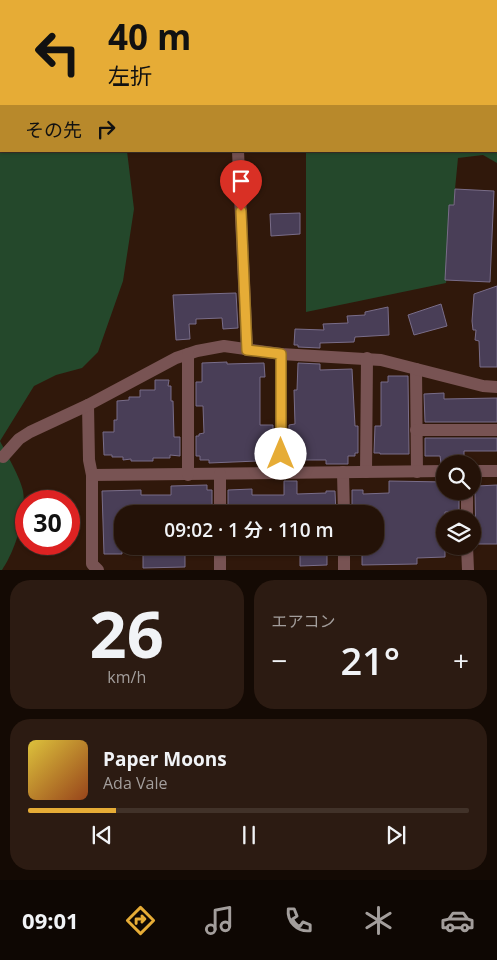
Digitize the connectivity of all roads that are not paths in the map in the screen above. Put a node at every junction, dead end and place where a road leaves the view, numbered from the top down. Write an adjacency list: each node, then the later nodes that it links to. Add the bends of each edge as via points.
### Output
1 (238, 152): 2 (street)
2 (247, 350): 3 (street, via 224,346); 4 (street)
3 (188, 354): 8 (street); 21 (street)
4 (281, 354): 5 (street); 19 (street)
5 (367, 358): 6 (street); 16 (street)
6 (416, 369): 7 (street); 9 (street)
7 (497, 387)
8 (88, 404): 11 (street, via 30,432); 20 (street)
9 (416, 430): 10 (street); 17 (street)
10 (497, 430)
11 (3, 457)
12 (436, 471): 17 (street)
13 (481, 471): 14 (street)
14 (497, 471)
15 (343, 472): 16 (street); 19 (street); 23 (street)
16 (366, 472): 17 (street)
17 (416, 472)
18 (220, 474): 19 (street); 21 (street); 22 (street)
19 (281, 474)
20 (92, 475): 21 (street); 27 (street, via 92,564)
21 (188, 475)
22 (220, 505)
23 (344, 505)
24 (220, 555): 28 (street)
25 (344, 555): 29 (street)
26 (468, 555): 30 (street)
27 (98, 570)
28 (220, 570)
29 (344, 570)
30 (468, 570)

